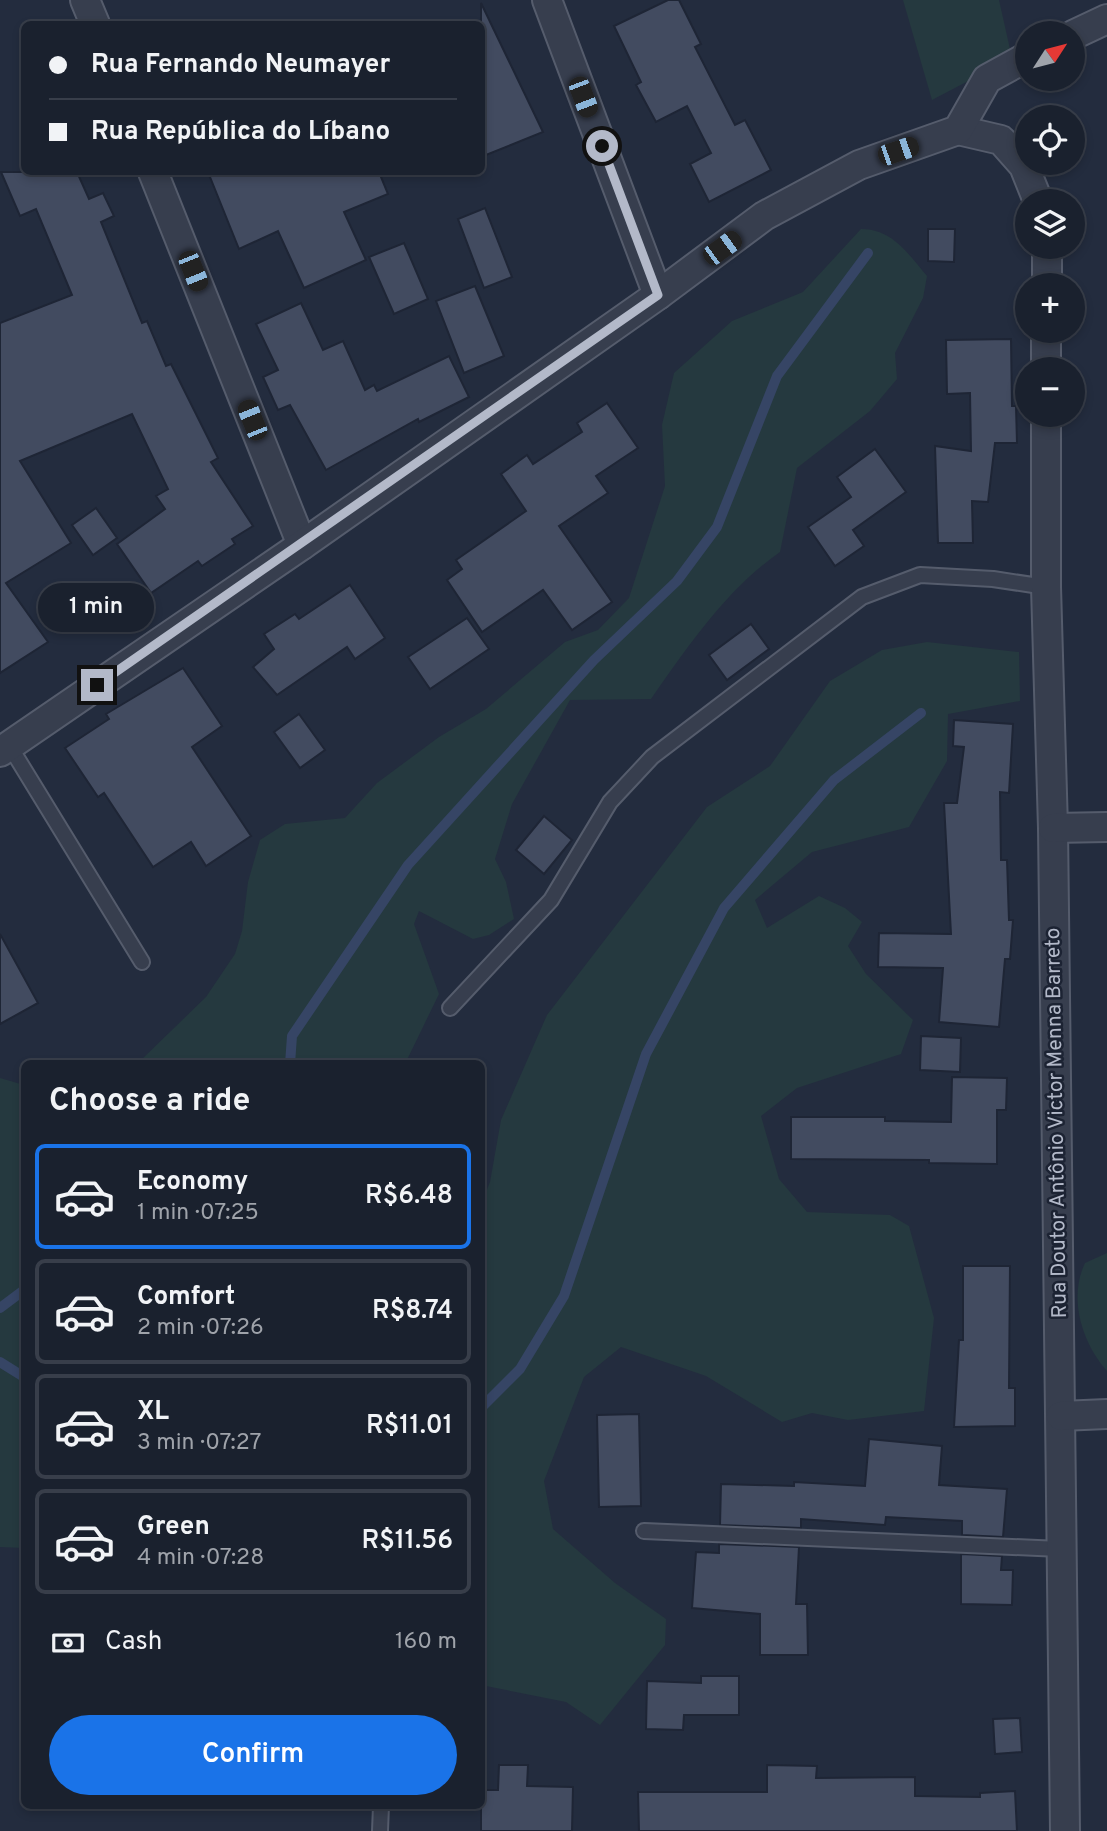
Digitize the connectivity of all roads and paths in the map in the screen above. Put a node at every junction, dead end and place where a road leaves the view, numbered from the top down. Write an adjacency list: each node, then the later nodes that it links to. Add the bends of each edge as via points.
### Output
1 (85, 0): 4 (street)
2 (547, 0): 10 (street)
3 (1107, 19): 5 (street)
4 (94, 21)
5 (1085, 29)
6 (1015, 64): 7 (street, via 987,79)
7 (958, 130): 9 (street, via 1001,140 1024,166); 10 (street, via 859,165 809,191 764,216)
8 (154, 175): 12 (street)
9 (1033, 189)
10 (658, 295): 12 (street)
11 (1046, 427): 13 (street, Rua Doutor Antônio Victor Menna Barreto)
12 (302, 545): 14 (street)
13 (1046, 587): 16 (street, Rua Doutor Antônio Victor Menna Barreto); 18 (lane, via 920,575 862,597 652,757 610,802 551,900)
14 (5, 749): 17 (lane)
15 (1107, 827): 16 (street)
16 (1053, 828): 20 (street, Rua Doutor Antônio Victor Menna Barreto)
17 (142, 962)
18 (450, 1008)
19 (1107, 1414): 20 (street)
20 (1061, 1416): 22 (street, Rua Doutor Antônio Victor Menna Barreto)
21 (644, 1531): 22 (lane)
22 (1060, 1549): 25 (street, Rua Doutor Antônio Victor Menna Barreto)
23 (381, 1809): 24 (lane)
24 (380, 1831)
25 (1065, 1831)

